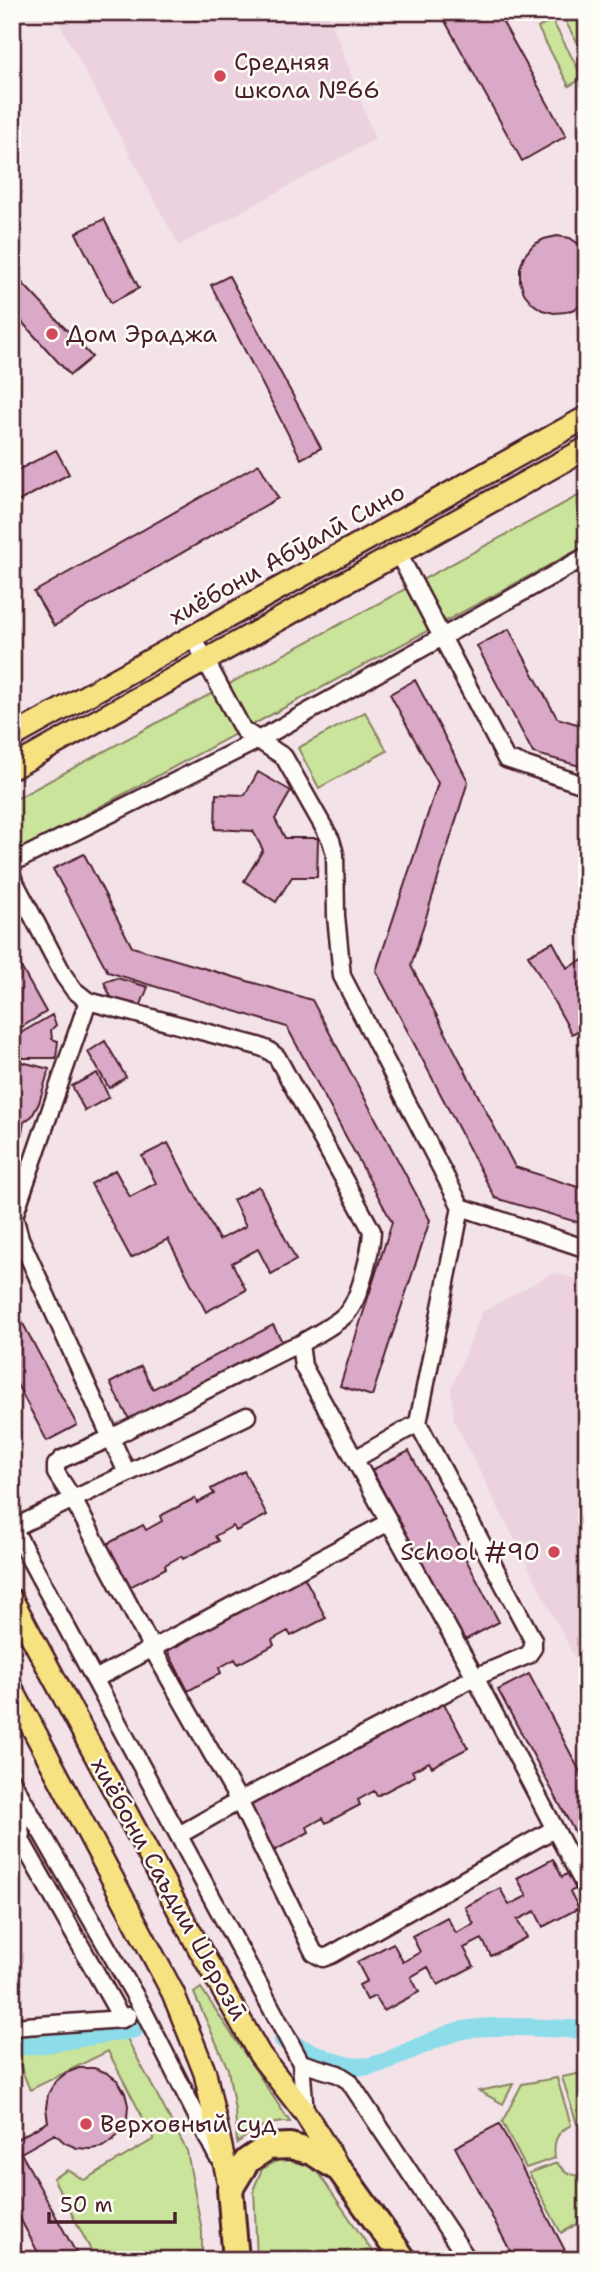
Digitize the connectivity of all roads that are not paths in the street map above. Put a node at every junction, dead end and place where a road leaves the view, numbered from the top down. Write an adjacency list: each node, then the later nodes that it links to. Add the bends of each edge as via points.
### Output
1 (587, 417): 5 (main road, хиёбони Абӯалӣ Сино)
2 (587, 448): 3 (main road)
3 (398, 553): 6 (street); 7 (main road)
4 (587, 556): 6 (street)
5 (192, 637): 7 (street); 8 (main road, хиёбони Абӯалӣ Сино)
6 (442, 637): 9 (street); 11 (street, via 506,759)
7 (206, 660): 9 (street, via 243,730); 10 (main road)
8 (12, 737)
9 (258, 740): 12 (street); 15 (street, via 285,757 331,840 342,976)
10 (12, 768)
11 (587, 786)
12 (12, 863)
13 (12, 877): 14 (street, via 64,975)
14 (89, 1001): 17 (street, via 258,1046 277,1057 372,1231 372,1247 351,1308); 20 (street, via 13,1216)
15 (461, 1207): 16 (street); 19 (street)
16 (587, 1249)
17 (300, 1345): 20 (street); 21 (street, via 303,1366)
18 (247, 1416): 22 (street)
19 (418, 1423): 21 (street); 28 (street, via 533,1640 528,1654)
20 (111, 1438): 22 (street); 23 (street, via 62,1458 56,1465 56,1473)
21 (355, 1459): 24 (street)
22 (127, 1474): 23 (street)
23 (73, 1499): 25 (street); 27 (street)
24 (388, 1522): 27 (street); 28 (street)
25 (13, 1527): 29 (street)
26 (12, 1600): 41 (main road, хиёбони Саъдии Шерозӣ, via 260,2055)
27 (152, 1648): 29 (street); 32 (street)
28 (475, 1677): 32 (street); 34 (street)
29 (95, 1679): 35 (street)
30 (12, 1689): 43 (main road, хиёбони Саъдии Шерозӣ, via 173,1993 205,2073)
31 (12, 1781): 33 (street)
32 (239, 1801): 34 (street, via 314,1953 323,1958); 35 (street)
33 (24, 1802): 37 (street); 38 (street, via 22,1842)
34 (554, 1829): 36 (street)
35 (179, 1835): 40 (street)
36 (587, 1890)
37 (142, 2008): 38 (street); 43 (street)
38 (122, 2019): 39 (street)
39 (12, 2027)
40 (302, 2063): 41 (street); 46 (street, via 349,2081)
41 (305, 2113): 42 (main road, хиёбони Саъдии Шерозӣ)
42 (340, 2170): 43 (highway, хиёбони Саъдии Шерозӣ, via 312,2151 268,2147 247,2161); 45 (highway, хиёбони Саъдии Шерозӣ)
43 (229, 2183): 44 (highway, хиёбони Саъдии Шерозӣ)
44 (236, 2260)
45 (404, 2260)
46 (468, 2260)

